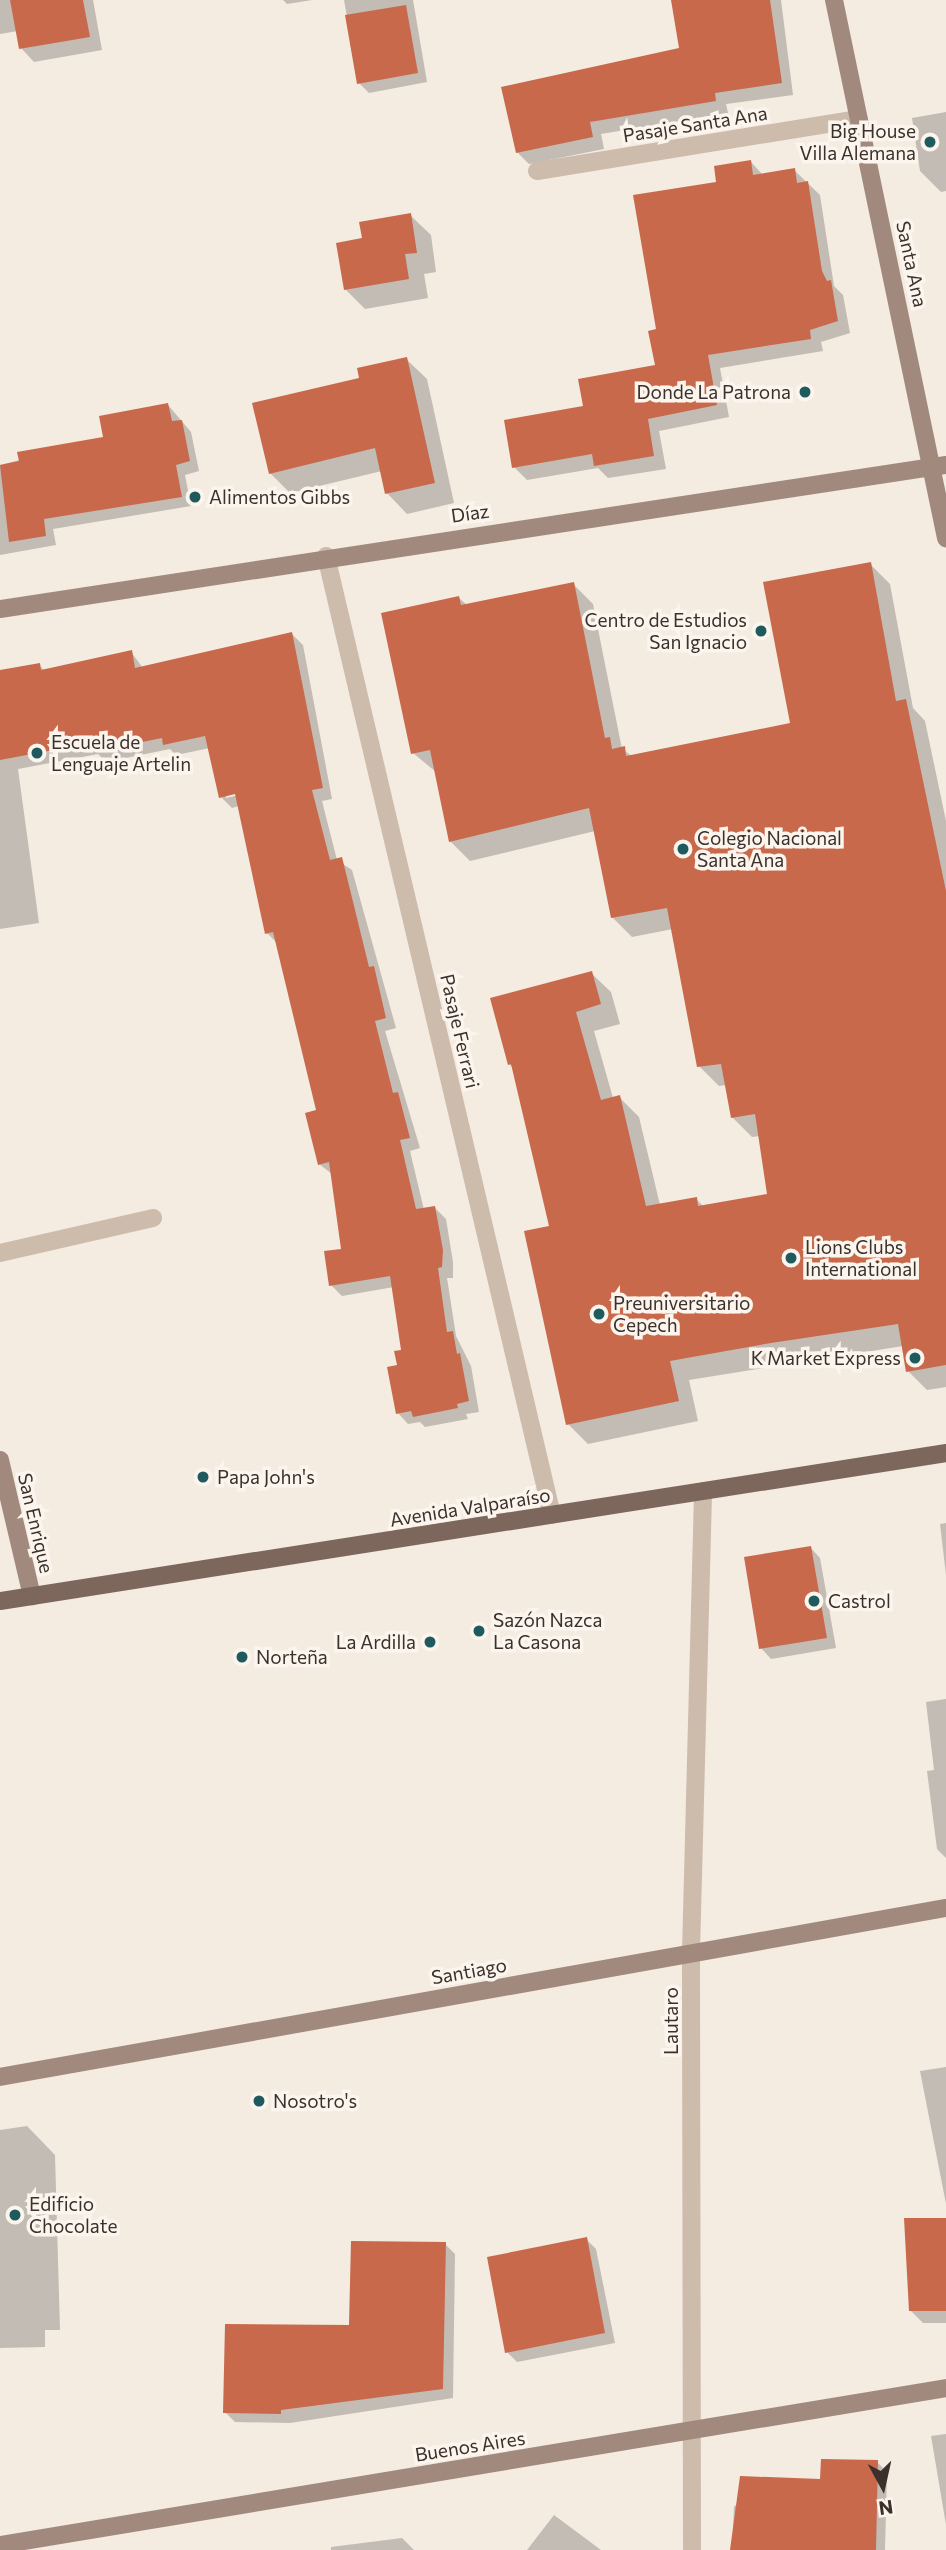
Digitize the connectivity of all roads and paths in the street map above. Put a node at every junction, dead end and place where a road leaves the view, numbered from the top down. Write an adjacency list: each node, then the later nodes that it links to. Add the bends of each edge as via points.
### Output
1 (834, 0): 2 (street, Santa Ana)
2 (859, 120): 3 (street, Pasaje Santa Ana); 4 (street, Santa Ana)
3 (537, 171)
4 (939, 466): 5 (street, Santa Ana); 6 (street, Díaz)
5 (946, 538)
6 (326, 556): 7 (street, Díaz); 13 (street, Pasaje Ferrari)
7 (0, 608)
8 (153, 1218): 9 (street)
9 (0, 1253)
10 (946, 1452): 12 (main road, Avenida Valparaíso)
11 (0, 1460): 14 (street, San Enrique)
12 (703, 1491): 13 (main road, Avenida Valparaíso); 17 (street, Lautaro)
13 (552, 1516): 14 (main road, Avenida Valparaíso)
14 (32, 1596): 15 (main road, Avenida Valparaíso)
15 (0, 1601)
16 (946, 1909): 17 (street, Santiago)
17 (691, 1952): 18 (street, Santiago); 20 (street, Lautaro)
18 (0, 2077)
19 (946, 2388): 20 (street, Buenos Aires)
20 (692, 2431): 21 (street, Buenos Aires); 22 (street, Lautaro)
21 (0, 2545)
22 (692, 2550)

